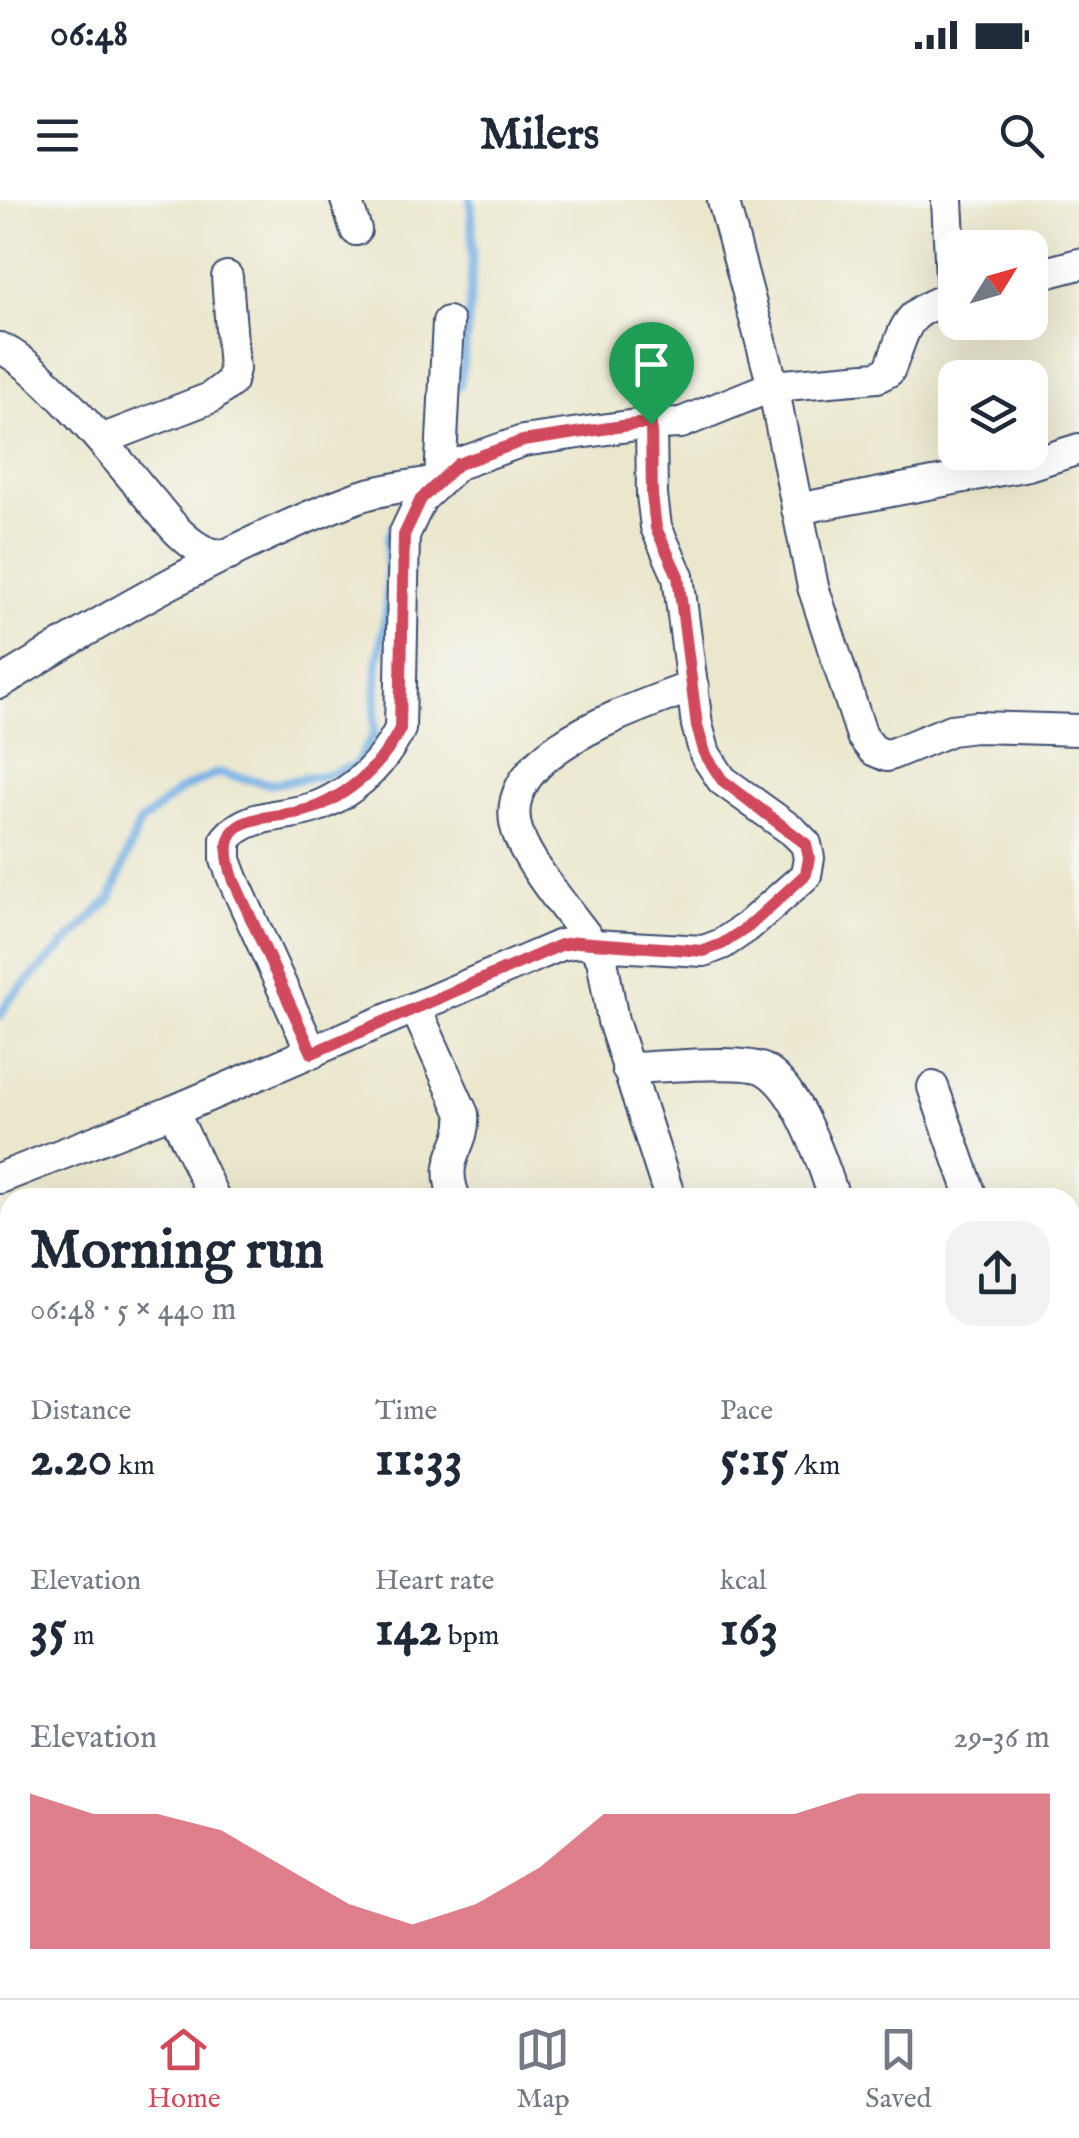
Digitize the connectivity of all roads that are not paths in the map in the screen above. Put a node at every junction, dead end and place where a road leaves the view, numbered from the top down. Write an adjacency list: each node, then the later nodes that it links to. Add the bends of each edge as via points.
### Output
1 (346, 200): 4 (street)
2 (722, 200): 12 (street)
3 (947, 200): 5 (street)
4 (356, 230)
5 (949, 230)
6 (1079, 264): 7 (street)
7 (1048, 272)
8 (227, 277): 14 (street, via 231,382 210,398)
9 (938, 303): 12 (street, via 902,330 890,371)
10 (448, 322): 16 (street)
11 (0, 348): 14 (street)
12 (772, 386): 13 (street, via 681,422); 17 (street)
13 (651, 424): 16 (street, via 523,441 458,464); 20 (street, via 656,528 678,576)
14 (101, 440): 18 (street, via 189,542 209,554)
15 (1079, 449): 17 (street, via 1028,466)
16 (440, 480): 18 (street, via 362,496); 24 (street, via 421,499 404,535 400,729 387,755 320,806 237,825 226,839 234,881)
17 (798, 510): 21 (street, via 812,587 862,736 873,750 888,756 975,727)
18 (230, 555): 19 (street, via 104,619)
19 (0, 683)
20 (692, 686): 22 (street, via 598,724 536,765 519,788 513,813 519,837); 22 (street, via 705,754 722,780 806,844 806,874 748,927 704,951)
21 (1079, 730)
22 (592, 945): 23 (street, via 561,945); 25 (street, via 602,959)
23 (416, 1009): 24 (street); 30 (street, via 463,1114 464,1129 447,1166)
24 (312, 1053): 27 (street)
25 (627, 1068): 31 (street); 32 (street, via 766,1070 811,1132)
26 (933, 1087): 33 (street)
27 (173, 1110): 28 (street); 29 (street)
28 (0, 1178)
29 (209, 1188)
30 (452, 1188)
31 (667, 1188)
32 (831, 1188)
33 (968, 1188)

